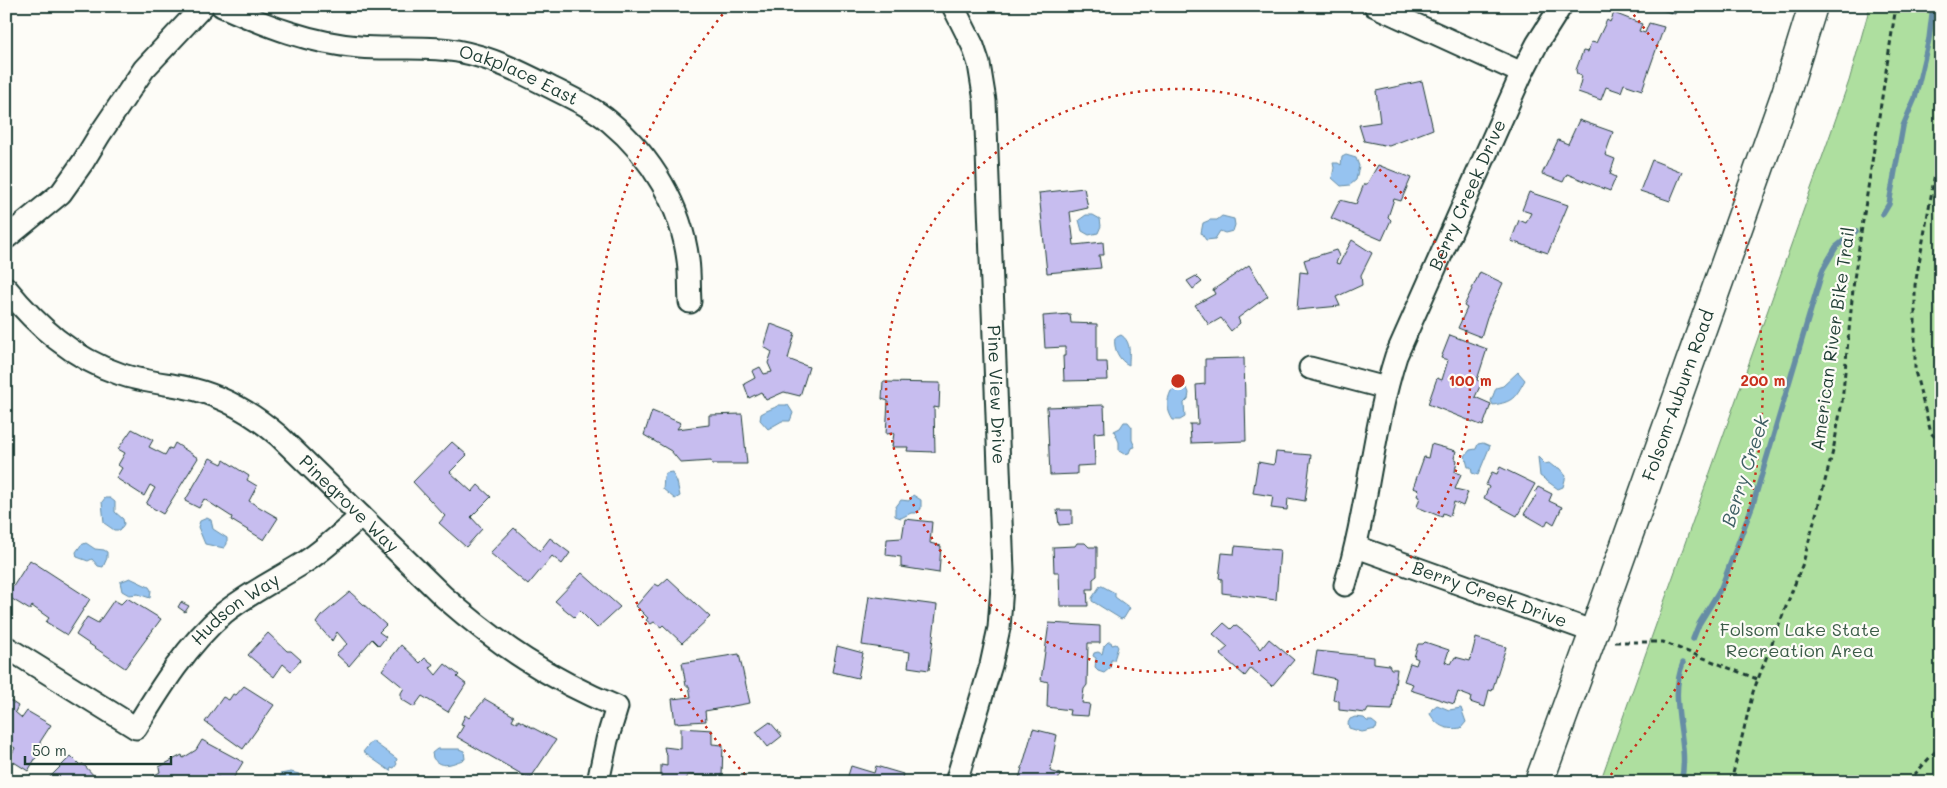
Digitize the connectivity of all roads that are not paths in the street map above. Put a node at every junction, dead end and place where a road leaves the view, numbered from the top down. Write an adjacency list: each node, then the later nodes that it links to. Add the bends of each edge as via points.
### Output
1 (203, 6): 8 (street, via 144,69 61,193)
2 (222, 6): 10 (street, Oakplace East, via 285,32 321,42 358,47 426,48 485,58 513,68 585,104 631,141 666,190 682,232 688,261)
3 (954, 6): 19 (street, Pine View Drive, via 976,55 985,101 1003,572 999,628 992,665)
4 (1375, 6): 7 (street)
5 (1561, 6): 7 (street, Berry Creek Drive)
6 (1813, 6): 16 (main road, Folsom-Auburn Road, via 1786,93)
7 (1522, 73): 12 (street, Berry Creek Drive, via 1396,356)
8 (6, 238)
9 (6, 288): 13 (street, Pinegrove Way, via 49,334 90,361 119,374 199,390 250,412)
10 (690, 302)
11 (1310, 368): 12 (street)
12 (1386, 388): 14 (street, Berry Creek Drive)
13 (360, 516): 17 (street, Hudson Way, via 306,561 224,614 191,646 136,728); 18 (street, Pinegrove Way, via 472,622 548,675 617,707)
14 (1357, 547): 15 (street, Berry Creek Drive); 16 (street, Berry Creek Drive)
15 (1346, 585)
16 (1594, 632): 20 (main road, Folsom-Auburn Road)
17 (6, 647)
18 (598, 782)
19 (956, 782)
20 (1539, 782)

